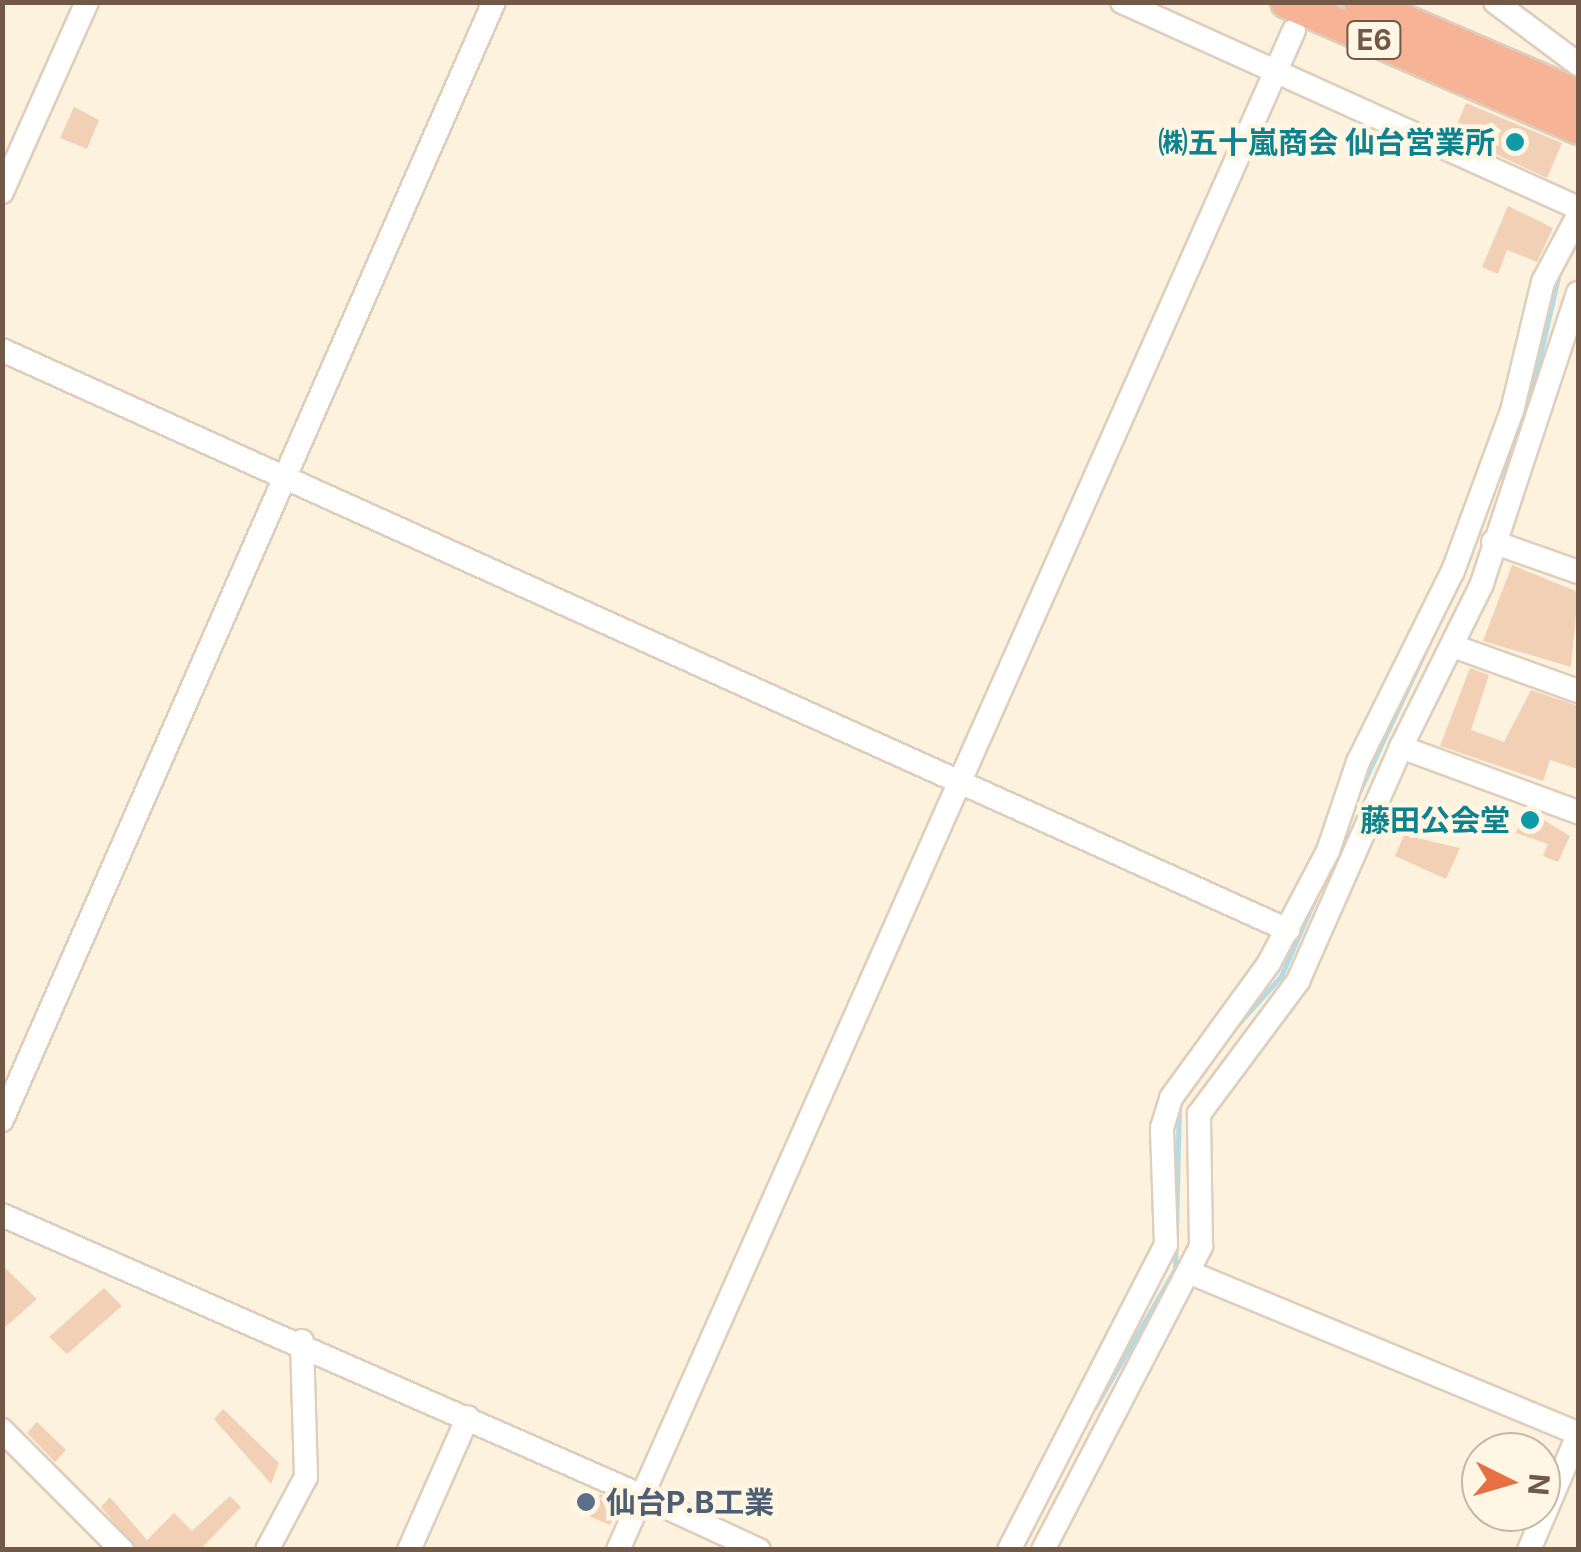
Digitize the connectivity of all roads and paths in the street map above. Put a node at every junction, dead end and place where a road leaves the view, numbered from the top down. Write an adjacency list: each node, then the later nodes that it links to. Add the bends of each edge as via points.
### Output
1 (87, 2): 12 (street)
2 (494, 2): 17 (street)
3 (1122, 2): 9 (street)
4 (1360, 2): 7 (highway, E6)
5 (1495, 2): 8 (street)
6 (1291, 16): 7 (highway, E6); 9 (street)
7 (1467, 64): 10 (highway, E6); 11 (highway, E6)
8 (1578, 64)
9 (1275, 71): 13 (street); 23 (street)
10 (1578, 96)
11 (1578, 128)
12 (2, 192)
13 (1578, 208)
14 (1578, 216): 25 (street, via 1543,282 1512,412 1452,571)
15 (1578, 294): 18 (street)
16 (2, 350): 17 (street)
17 (284, 480): 23 (street); 26 (street)
18 (1493, 542): 19 (street); 20 (street)
19 (1578, 572)
20 (1453, 646): 21 (street); 22 (street)
21 (1578, 691)
22 (1401, 747): 24 (street); 28 (street, via 1298,980 1200,1114 1204,1203)
23 (958, 783): 25 (street); 33 (street)
24 (1578, 812)
25 (1288, 930): 39 (street, via 1171,1098 1162,1128 1166,1245)
26 (2, 1120)
27 (2, 1215): 29 (street)
28 (1191, 1274): 32 (street); 40 (street)
29 (302, 1341): 30 (street); 35 (street, via 306,1477)
30 (468, 1417): 33 (street); 36 (street)
31 (2, 1430): 34 (street)
32 (1578, 1434): 41 (street)
33 (642, 1496): 37 (street); 38 (street)
34 (122, 1550)
35 (267, 1550)
36 (409, 1550)
37 (618, 1550)
38 (759, 1550)
39 (1010, 1550)
40 (1043, 1550)
41 (1529, 1550)

